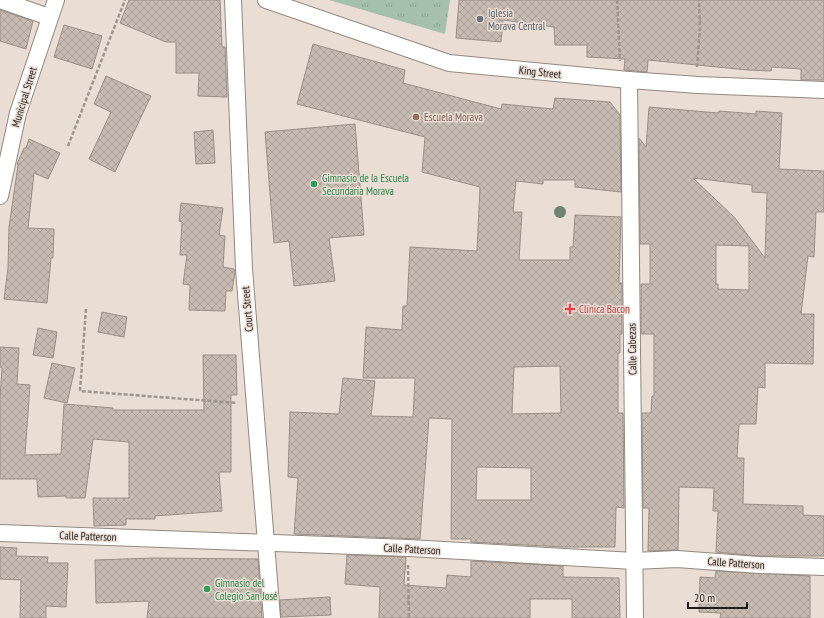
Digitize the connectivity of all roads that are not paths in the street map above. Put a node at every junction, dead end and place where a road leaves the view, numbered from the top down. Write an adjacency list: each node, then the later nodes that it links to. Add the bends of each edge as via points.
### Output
1 (0, 0): 5 (street)
2 (56, 0): 5 (street, Municipal Street)
3 (233, 0): 10 (street, Court Street, via 244,270)
4 (266, 0): 6 (street, King Street, via 449,63)
5 (49, 17): 8 (street, Municipal Street, via 18,113)
6 (625, 80): 7 (street, King Street); 11 (street, Calle Cabezas)
7 (824, 90)
8 (0, 196)
9 (0, 533): 10 (street, Calle Patterson)
10 (267, 542): 11 (street, Calle Patterson); 13 (street, Court Street)
11 (634, 561): 12 (street, Calle Patterson, via 677,559); 14 (street, Calle Cabezas)
12 (824, 567)
13 (272, 618)
14 (635, 618)

